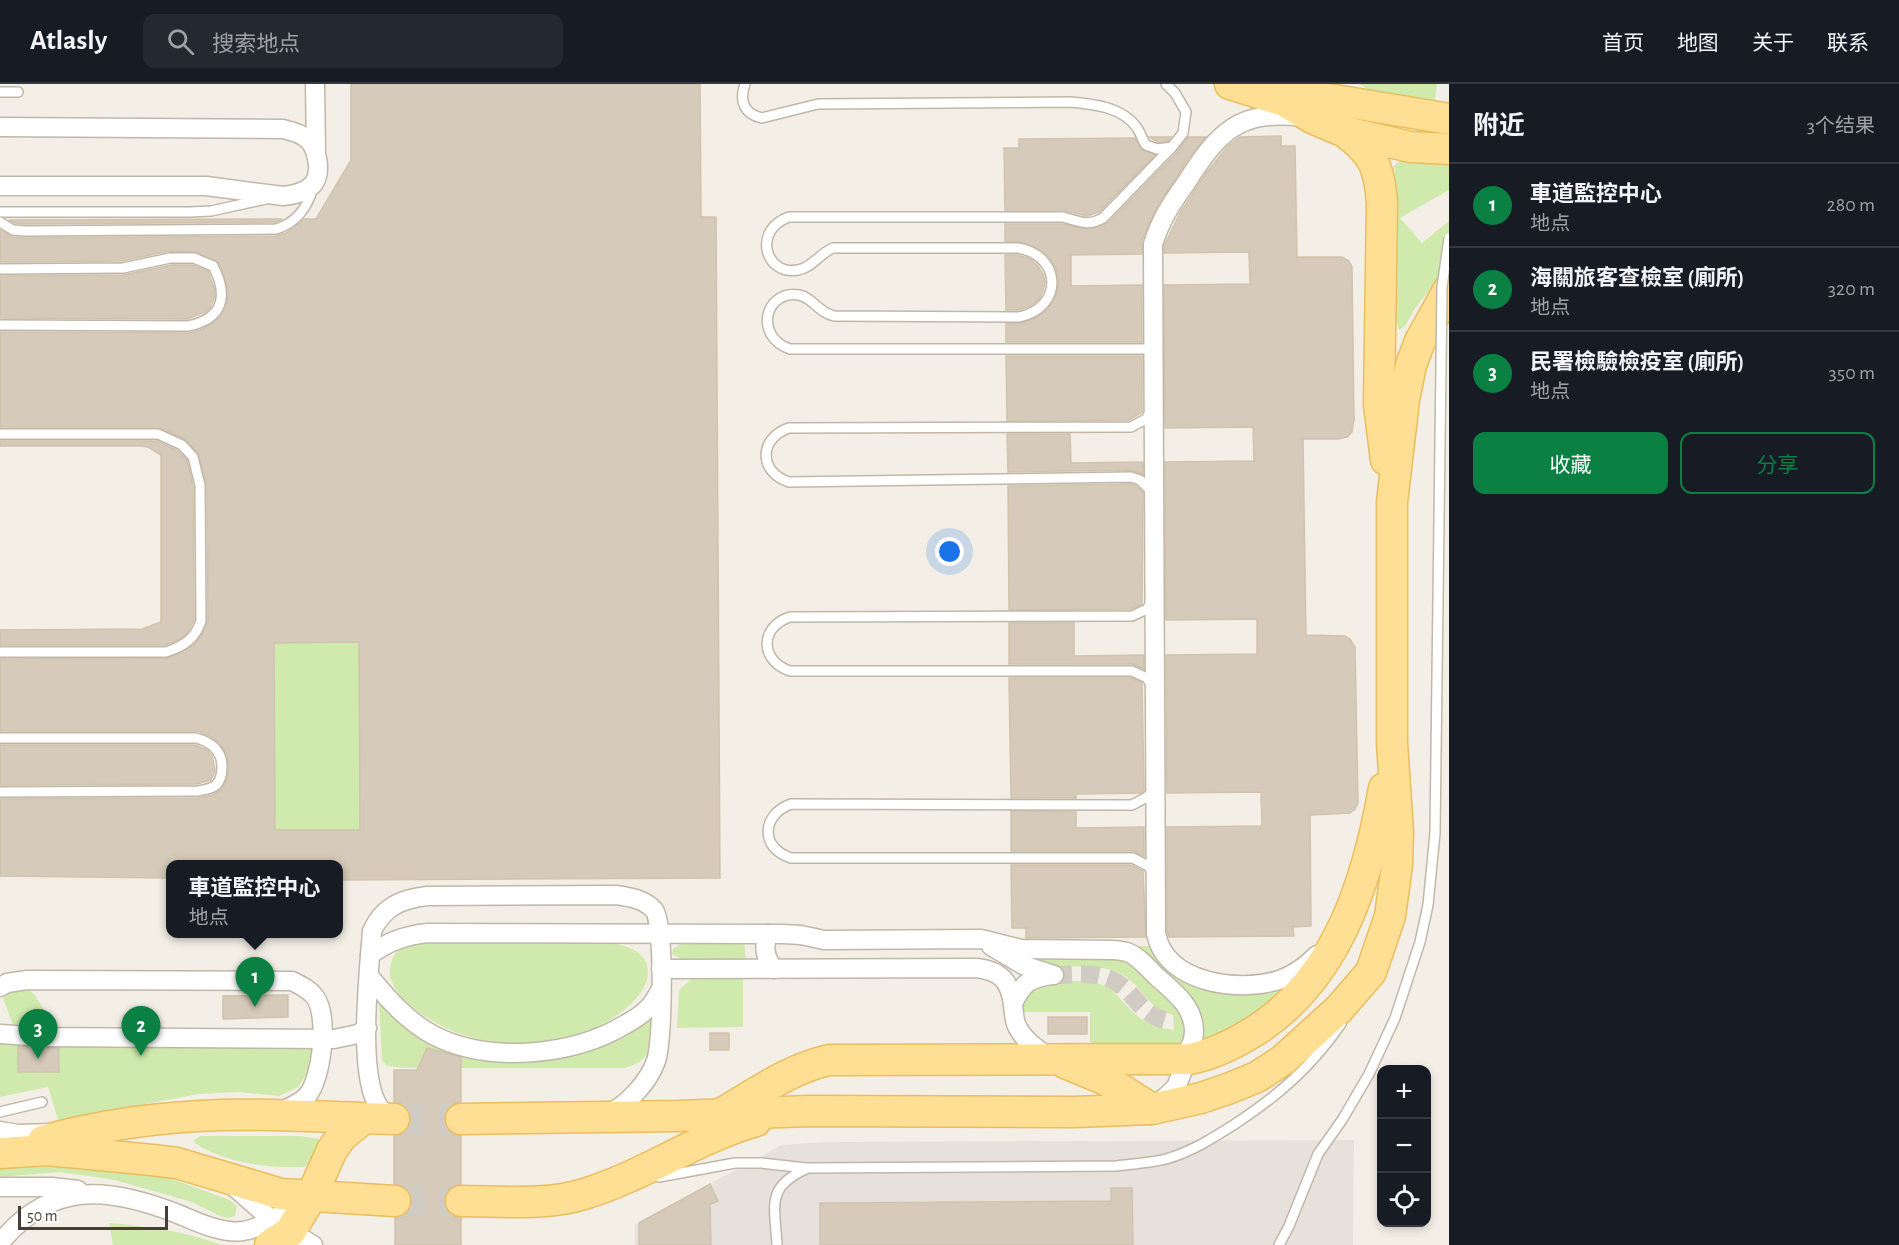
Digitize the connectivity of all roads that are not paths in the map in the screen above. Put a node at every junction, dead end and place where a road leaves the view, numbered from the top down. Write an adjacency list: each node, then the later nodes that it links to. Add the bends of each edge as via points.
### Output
1 (315, 84): 14 (street)
2 (745, 84): 12 (lane, via 746,110 762,118 818,105 1071,102 1122,114 1146,145 1157,149)
3 (1166, 84): 12 (lane, via 1186,112 1183,133)
4 (1230, 84): 8 (main road, via 1284,101)
5 (1236, 84): 10 (main road)
6 (0, 92): 7 (lane)
7 (18, 92)
8 (1314, 119): 10 (main road); 24 (street, via 1276,115 1249,120 1236,125 1207,150 1160,223 1154,244)
9 (1449, 119): 10 (main road)
10 (1355, 124): 13 (main road, via 1411,147); 28 (main road, via 1380,180 1379,405)
11 (0, 127): 14 (street, via 283,129 307,138)
12 (1172, 147): 24 (lane, via 1096,222 1079,223 1063,217 789,217 774,225 766,239 774,263 789,270 805,268 833,248 1018,248 1040,256 1052,276 1052,288 1040,309 1019,317 834,316 825,314 807,298 790,295 774,303 767,318 775,341 790,349)
13 (1449, 149)
14 (316, 152): 15 (street)
15 (315, 182): 17 (street, via 293,195); 19 (lane, via 300,214 276,230 25,231 13,230)
16 (0, 186): 17 (street, via 206,186)
17 (278, 196): 18 (lane, via 211,211)
18 (0, 212)
19 (0, 222)
20 (1449, 238): 79 (lane, bridge, via 1442,287 1435,833 1428,905 1395,1018 1369,1074 1318,1154)
21 (0, 269): 23 (lane, bridge, via 123,268 170,258 194,258 213,267 222,287 222,300 211,318 201,324)
22 (1449, 289): 28 (main road, via 1420,340 1411,365)
23 (0, 325)
24 (1154, 349): 25 (street)
25 (1154, 404): 27 (street); 27 (lane, via 1146,419 1131,426 789,428 774,436 766,459 774,474 789,482 1131,477 1147,485)
26 (0, 434): 30 (lane, via 158,434 182,445 193,457 200,485 201,609 194,637 166,652)
27 (1154, 500): 29 (street)
28 (1392, 502): 33 (main road)
29 (1155, 594): 31 (street); 31 (lane, via 1147,609 1132,616 790,617 774,625 767,643 770,657 790,671 1132,671 1147,678)
30 (0, 652)
31 (1155, 694): 34 (street)
32 (0, 738): 35 (lane, bridge, via 196,738 211,743 222,756 222,775 217,784 198,791)
33 (1392, 743): 37 (main road, via 1369,858); 44 (main road, via 1398,832 1396,873 1390,916)
34 (1155, 782): 36 (street); 36 (lane, via 1147,797 1132,805 791,804 776,812 768,827 776,850 791,858 1133,858 1148,866)
35 (0, 792)
36 (1156, 881): 37 (street, via 1158,945 1169,961 1208,981 1248,985 1280,980 1308,965)
37 (1342, 931): 52 (main road, via 1324,964 1292,1003 1263,1026 1216,1052)
38 (660, 934): 39 (street); 41 (street, via 413,934); 41 (street, via 654,910 631,897 427,896 402,901 386,910 372,931); 42 (street)
39 (768, 934): 40 (street, via 824,940); 43 (street, via 764,948)
40 (981, 939): 48 (street, via 1023,965 1054,975 1022,985); 52 (street, via 1021,949 1103,949 1127,952 1138,958 1186,1005 1194,1020)
41 (370, 955): 45 (street)
42 (661, 969): 43 (street); 47 (street)
43 (774, 969): 48 (street, via 991,969 1002,977)
44 (1371, 972): 55 (main road, via 1339,1009 1283,1060 1257,1077 1202,1098); 68 (lane, via 1342,1023 1300,1075 1220,1134 1165,1159 1116,1166)
45 (369, 976): 47 (street, via 396,1007 432,1034 471,1048 510,1052 564,1048 614,1031 651,1006); 49 (street)
46 (0, 987): 51 (street, via 27,980 292,981 315,996)
47 (661, 989): 60 (street, via 657,1061 624,1104)
48 (1013, 1004): 53 (street, via 1022,1034)
49 (366, 1028): 51 (street, via 348,1037); 62 (street, via 370,1086 380,1109)
50 (0, 1034): 51 (street)
51 (321, 1040): 59 (street, via 317,1079 311,1090 292,1108)
52 (1185, 1054): 53 (main road); 55 (street, via 1176,1088)
53 (1050, 1058): 55 (main road, via 1106,1080); 58 (main road, via 829,1060 796,1071)
54 (42, 1102): 57 (lane)
55 (1152, 1109): 56 (main road)
56 (809, 1111): 58 (main road); 72 (main road, via 738,1126)
57 (0, 1112)
58 (722, 1114): 60 (main road)
59 (272, 1115): 61 (main road); 65 (main road, via 177,1118)
60 (600, 1118): 63 (main road)
61 (363, 1119): 62 (main road); 73 (main road, via 332,1150)
62 (394, 1119)
63 (461, 1119)
64 (0, 1131): 65 (street)
65 (71, 1133): 66 (main road); 67 (main road, via 134,1146)
66 (0, 1153): 67 (main road, via 48,1150)
67 (177, 1163): 69 (main road)
68 (808, 1168): 72 (lane, via 761,1163 719,1165); 78 (lane, via 793,1175 777,1191)
69 (225, 1179): 73 (main road, via 281,1194); 76 (street)
70 (0, 1187): 71 (street)
71 (104, 1193): 76 (street, via 219,1229 241,1231 256,1227); 77 (street, via 73,1195 52,1202 11,1229)
72 (585, 1194): 75 (main road, via 548,1200)
73 (311, 1197): 74 (main road); 76 (main road)
74 (394, 1201)
75 (461, 1201)
76 (286, 1235)
77 (0, 1243)
78 (777, 1245)
79 (1279, 1245)

